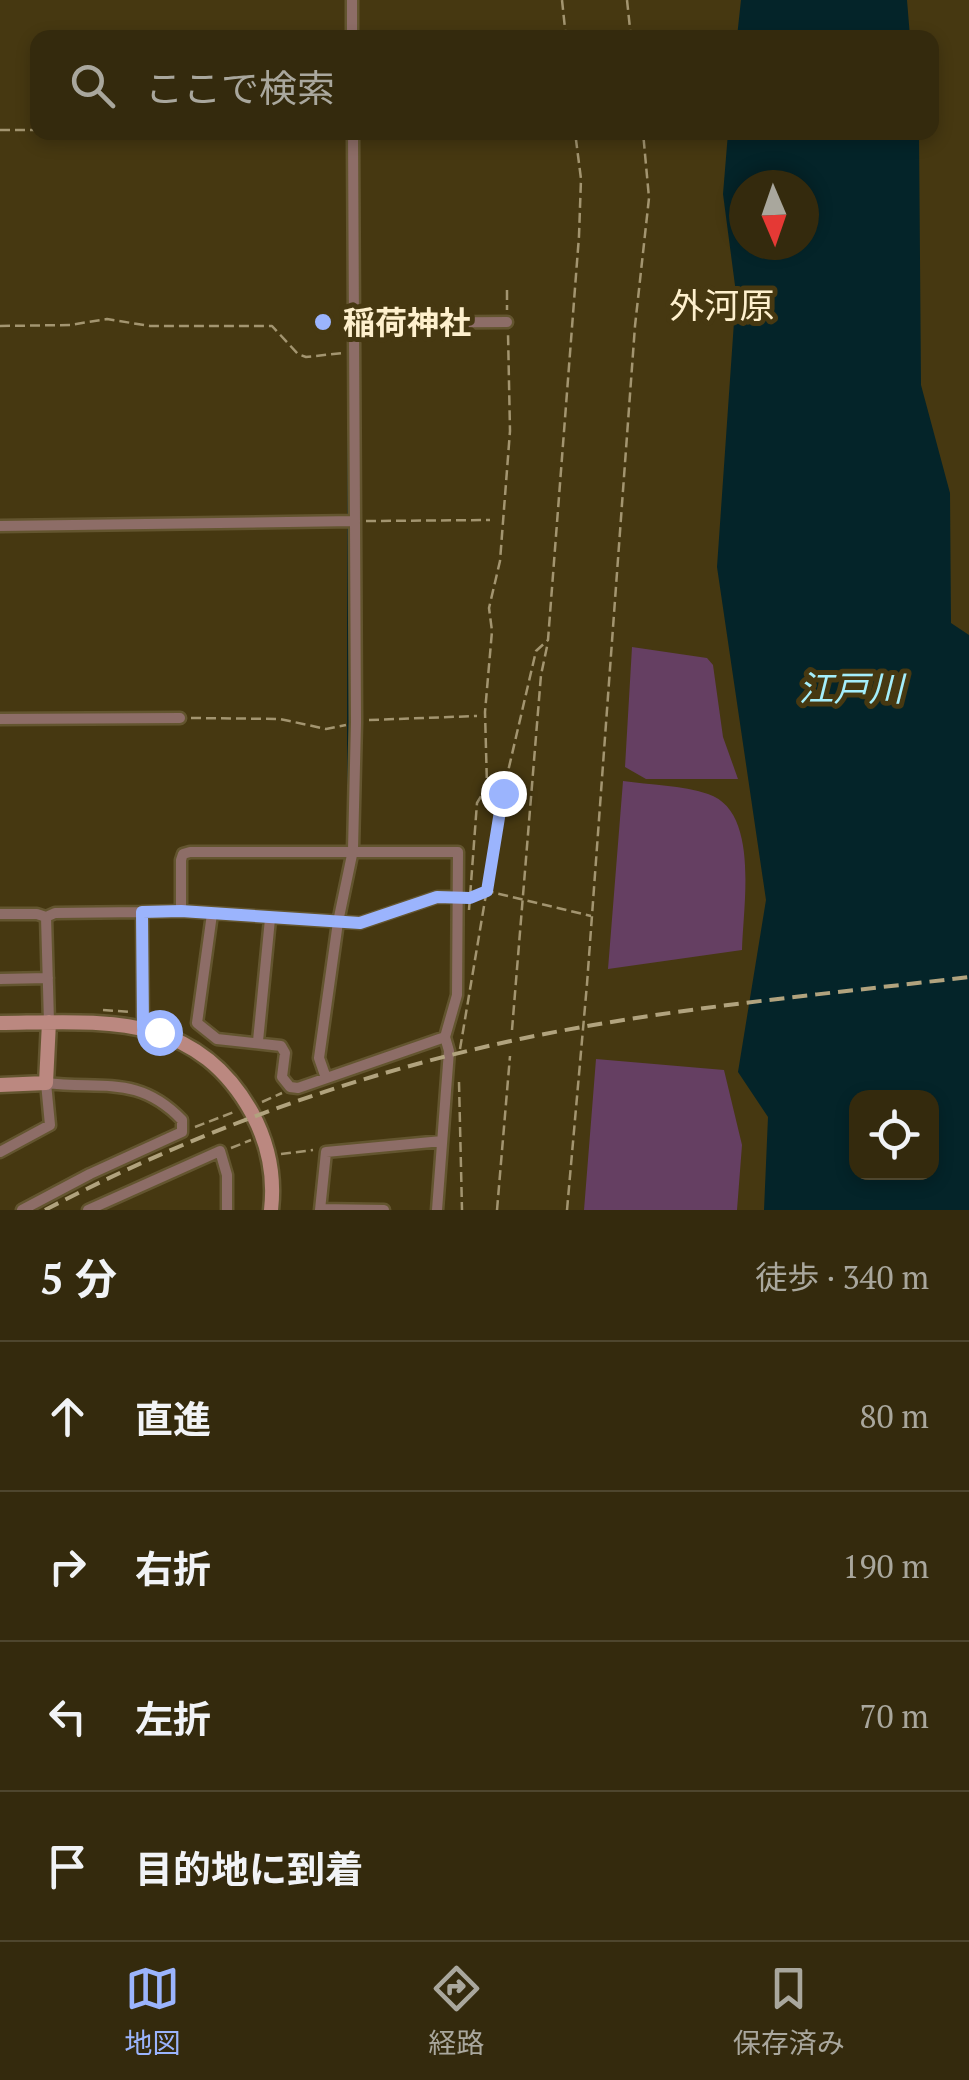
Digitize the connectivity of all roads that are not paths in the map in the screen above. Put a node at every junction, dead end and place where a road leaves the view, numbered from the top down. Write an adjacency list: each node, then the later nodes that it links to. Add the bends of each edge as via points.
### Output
1 (352, 0): 2 (street)
2 (352, 30)
3 (353, 140): 5 (street)
4 (507, 322): 5 (street)
5 (355, 324): 6 (street)
6 (350, 521): 7 (street); 10 (street)
7 (0, 526)
8 (180, 718): 9 (street)
9 (0, 720)
10 (353, 850): 11 (street, via 458,852); 12 (street, via 183,854); 18 (street)
11 (464, 898): 18 (street, via 437,897 360,923); 24 (street, via 457,995)
12 (181, 911): 13 (street); 15 (street)
13 (142, 912): 16 (street); 23 (street)
14 (0, 914): 16 (street)
15 (212, 914): 17 (street); 25 (street, via 197,1023 216,1039)
16 (46, 917): 20 (street)
17 (270, 919): 18 (street); 25 (street)
18 (338, 922): 26 (street, via 319,1058)
19 (0, 978): 20 (street)
20 (48, 978): 21 (street)
21 (49, 1022): 22 (street); 23 (street); 27 (street)
22 (0, 1023)
23 (143, 1027): 35 (street, via 206,1057 243,1097 268,1154)
24 (446, 1037): 26 (street); 29 (street)
25 (258, 1041): 26 (street, via 282,1046 282,1077 290,1087)
26 (326, 1078)
27 (46, 1083): 28 (street); 30 (street, via 50,1126); 32 (street, via 130,1088 172,1110 184,1128)
28 (0, 1085)
29 (442, 1141): 31 (street, via 326,1152); 37 (street)
30 (0, 1152)
31 (320, 1209): 36 (street)
32 (22, 1210)
33 (88, 1210): 34 (street, via 220,1151)
34 (227, 1210)
35 (271, 1210)
36 (384, 1210)
37 (436, 1210)

